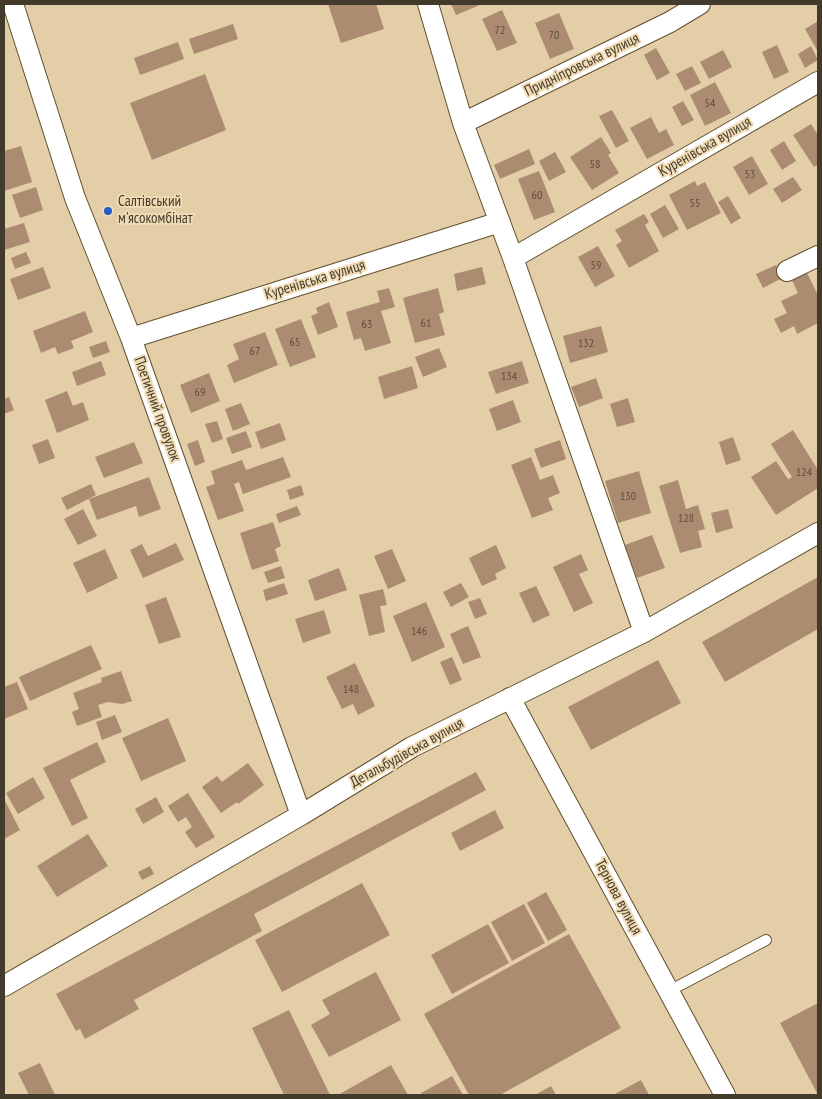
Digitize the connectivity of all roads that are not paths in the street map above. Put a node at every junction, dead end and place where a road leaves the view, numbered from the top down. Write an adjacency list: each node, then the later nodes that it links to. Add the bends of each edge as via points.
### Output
1 (13, 4): 10 (street, Поетичний провулок, via 76,198)
2 (428, 4): 5 (street)
3 (700, 4): 5 (street, Придніпровська вулиця, via 670,22)
4 (818, 82): 8 (street, Куренівська вулиця)
5 (463, 124): 6 (street)
6 (500, 222): 8 (street); 10 (street, Куренівська вулиця)
7 (818, 256): 9 (street)
8 (513, 258): 12 (street)
9 (787, 270)
10 (131, 338): 14 (street, Поетичний провулок)
11 (818, 533): 12 (street, Детальбудівська вулиця)
12 (644, 632): 13 (street, Детальбудівська вулиця)
13 (510, 698): 14 (street, Детальбудівська вулиця, via 412,747); 17 (street, Тернова вулиця)
14 (302, 815): 16 (street, Детальбудівська вулиця)
15 (766, 940): 17 (lane)
16 (4, 986)
17 (669, 991): 18 (street, Тернова вулиця)
18 (725, 1095)

